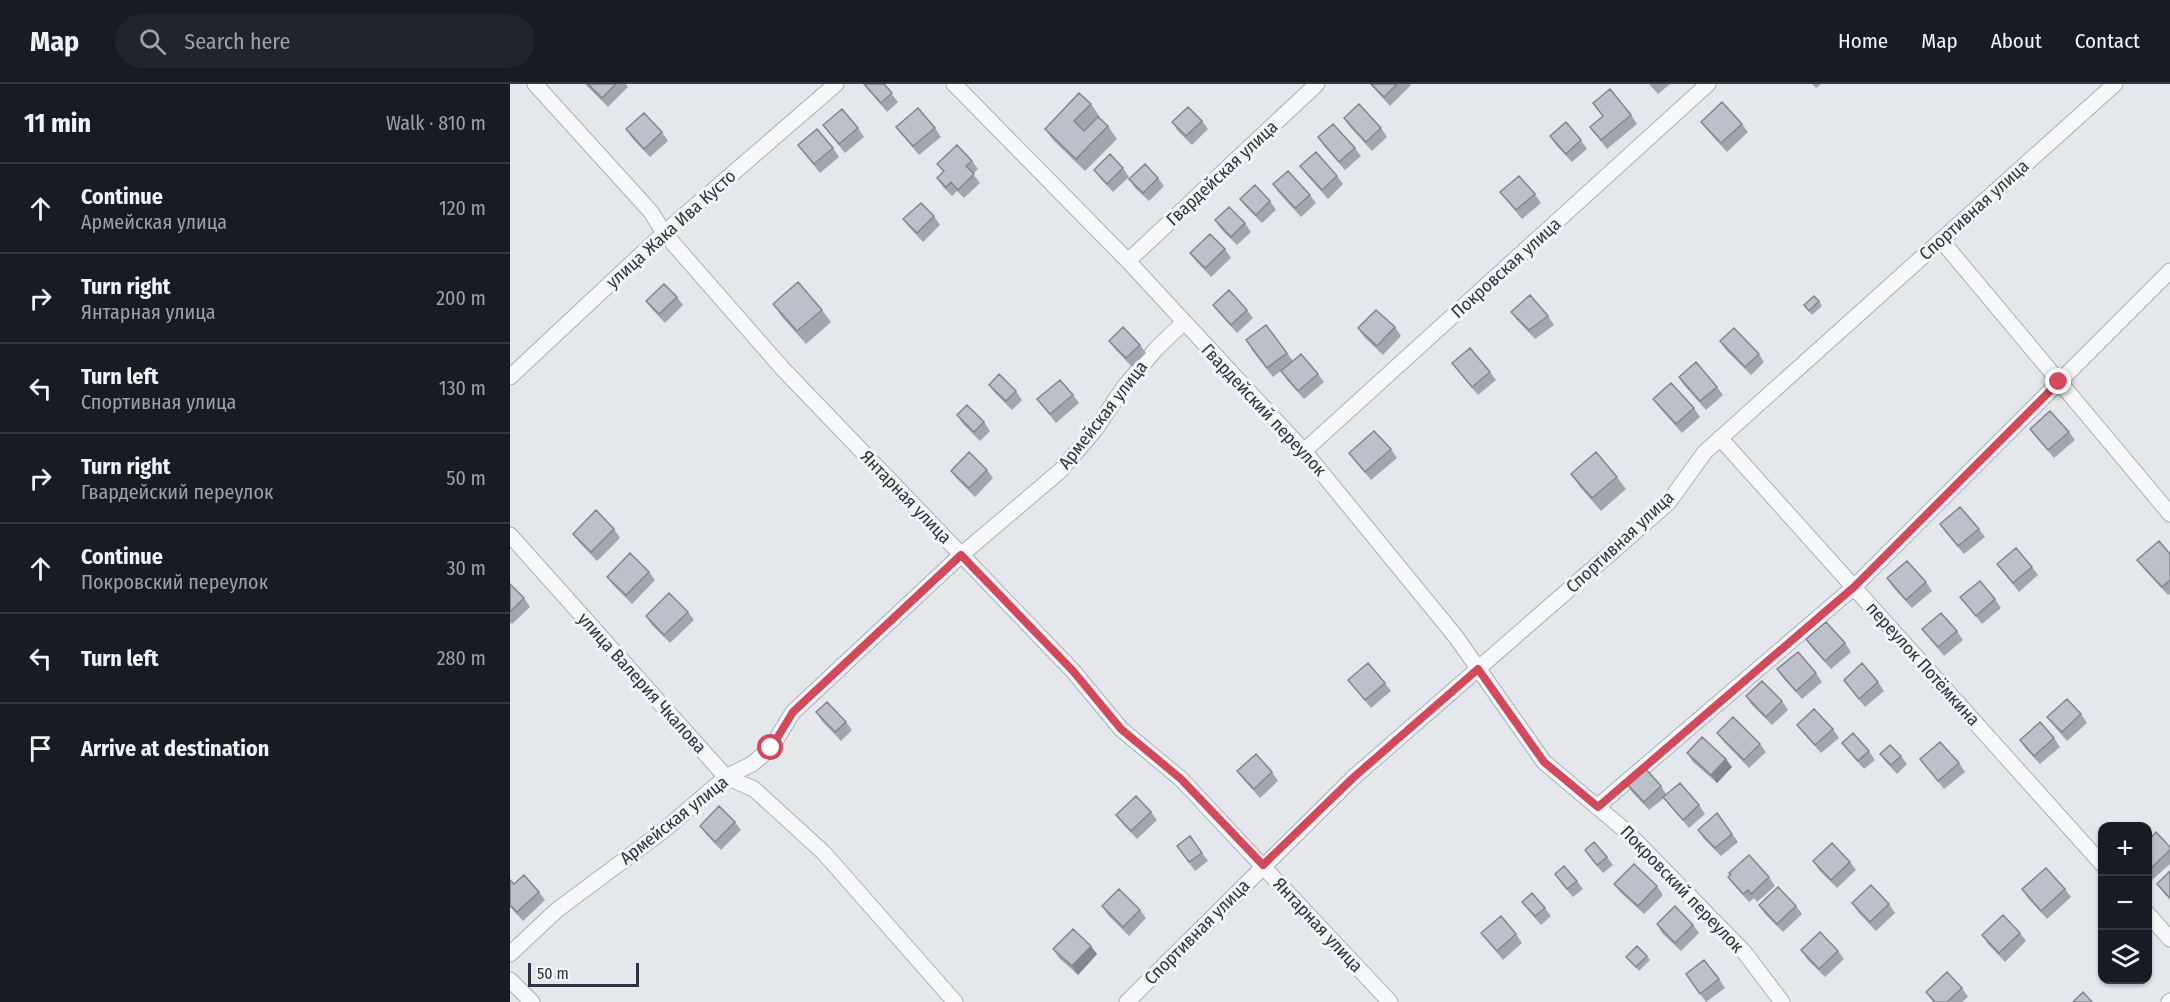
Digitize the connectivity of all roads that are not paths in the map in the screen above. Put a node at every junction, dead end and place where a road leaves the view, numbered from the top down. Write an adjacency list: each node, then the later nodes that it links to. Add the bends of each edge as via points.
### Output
1 (535, 84): 7 (street, Янтарная улица, via 651,212)
2 (836, 84): 7 (street, улица Жака Ива Кусто)
3 (954, 84): 9 (street, Гвардейский переулок)
4 (1317, 84): 9 (street, Гвардейская улица)
5 (1708, 84): 15 (street, Покровская улица)
6 (2115, 84): 8 (street, Спортивная улица)
7 (664, 233): 12 (street, улица Жака Ива Кусто); 18 (street, Янтарная улица, via 782,368)
8 (1941, 240): 13 (street); 14 (street, Спортивная улица)
9 (1128, 261): 11 (street, Гвардейский переулок)
10 (2170, 271): 13 (street)
11 (1184, 323): 15 (street, Гвардейский переулок); 18 (street, Армейская улица, via 1124,387 1060,471)
12 (510, 377)
13 (2059, 382): 16 (street); 19 (street)
14 (1720, 438): 19 (street, переулок Потёмкина); 20 (street, Спортивная улица, via 1668,503)
15 (1304, 451): 20 (street, Гвардейский переулок)
16 (2170, 513)
17 (510, 535): 22 (street, улица Валерия Чкалова)
18 (961, 555): 22 (street, Армейская улица, via 793,712 771,748 752,764); 25 (street, Янтарная улица, via 1073,671 1121,729 1181,779)
19 (1854, 587): 23 (street); 24 (street, переулок Потёмкина)
20 (1478, 669): 21 (street, Гвардейский переулок); 25 (street, Спортивная улица, via 1354,777)
21 (1544, 762): 23 (street, Покровский переулок)
22 (726, 777): 28 (street, Армейская улица, via 663,831 557,910); 31 (street, улица Валерия Чкалова, via 754,789 824,854)
23 (1598, 807): 34 (street, Покровский переулок, via 1628,832 1745,953)
24 (2098, 858)
25 (1263, 865): 32 (street, Спортивная улица); 33 (street, Янтарная улица)
26 (2152, 919): 27 (street)
27 (2170, 939)
28 (510, 954)
29 (510, 980): 30 (street)
30 (532, 1002)
31 (955, 1002)
32 (1127, 1002)
33 (1390, 1002)
34 (1782, 1002)

